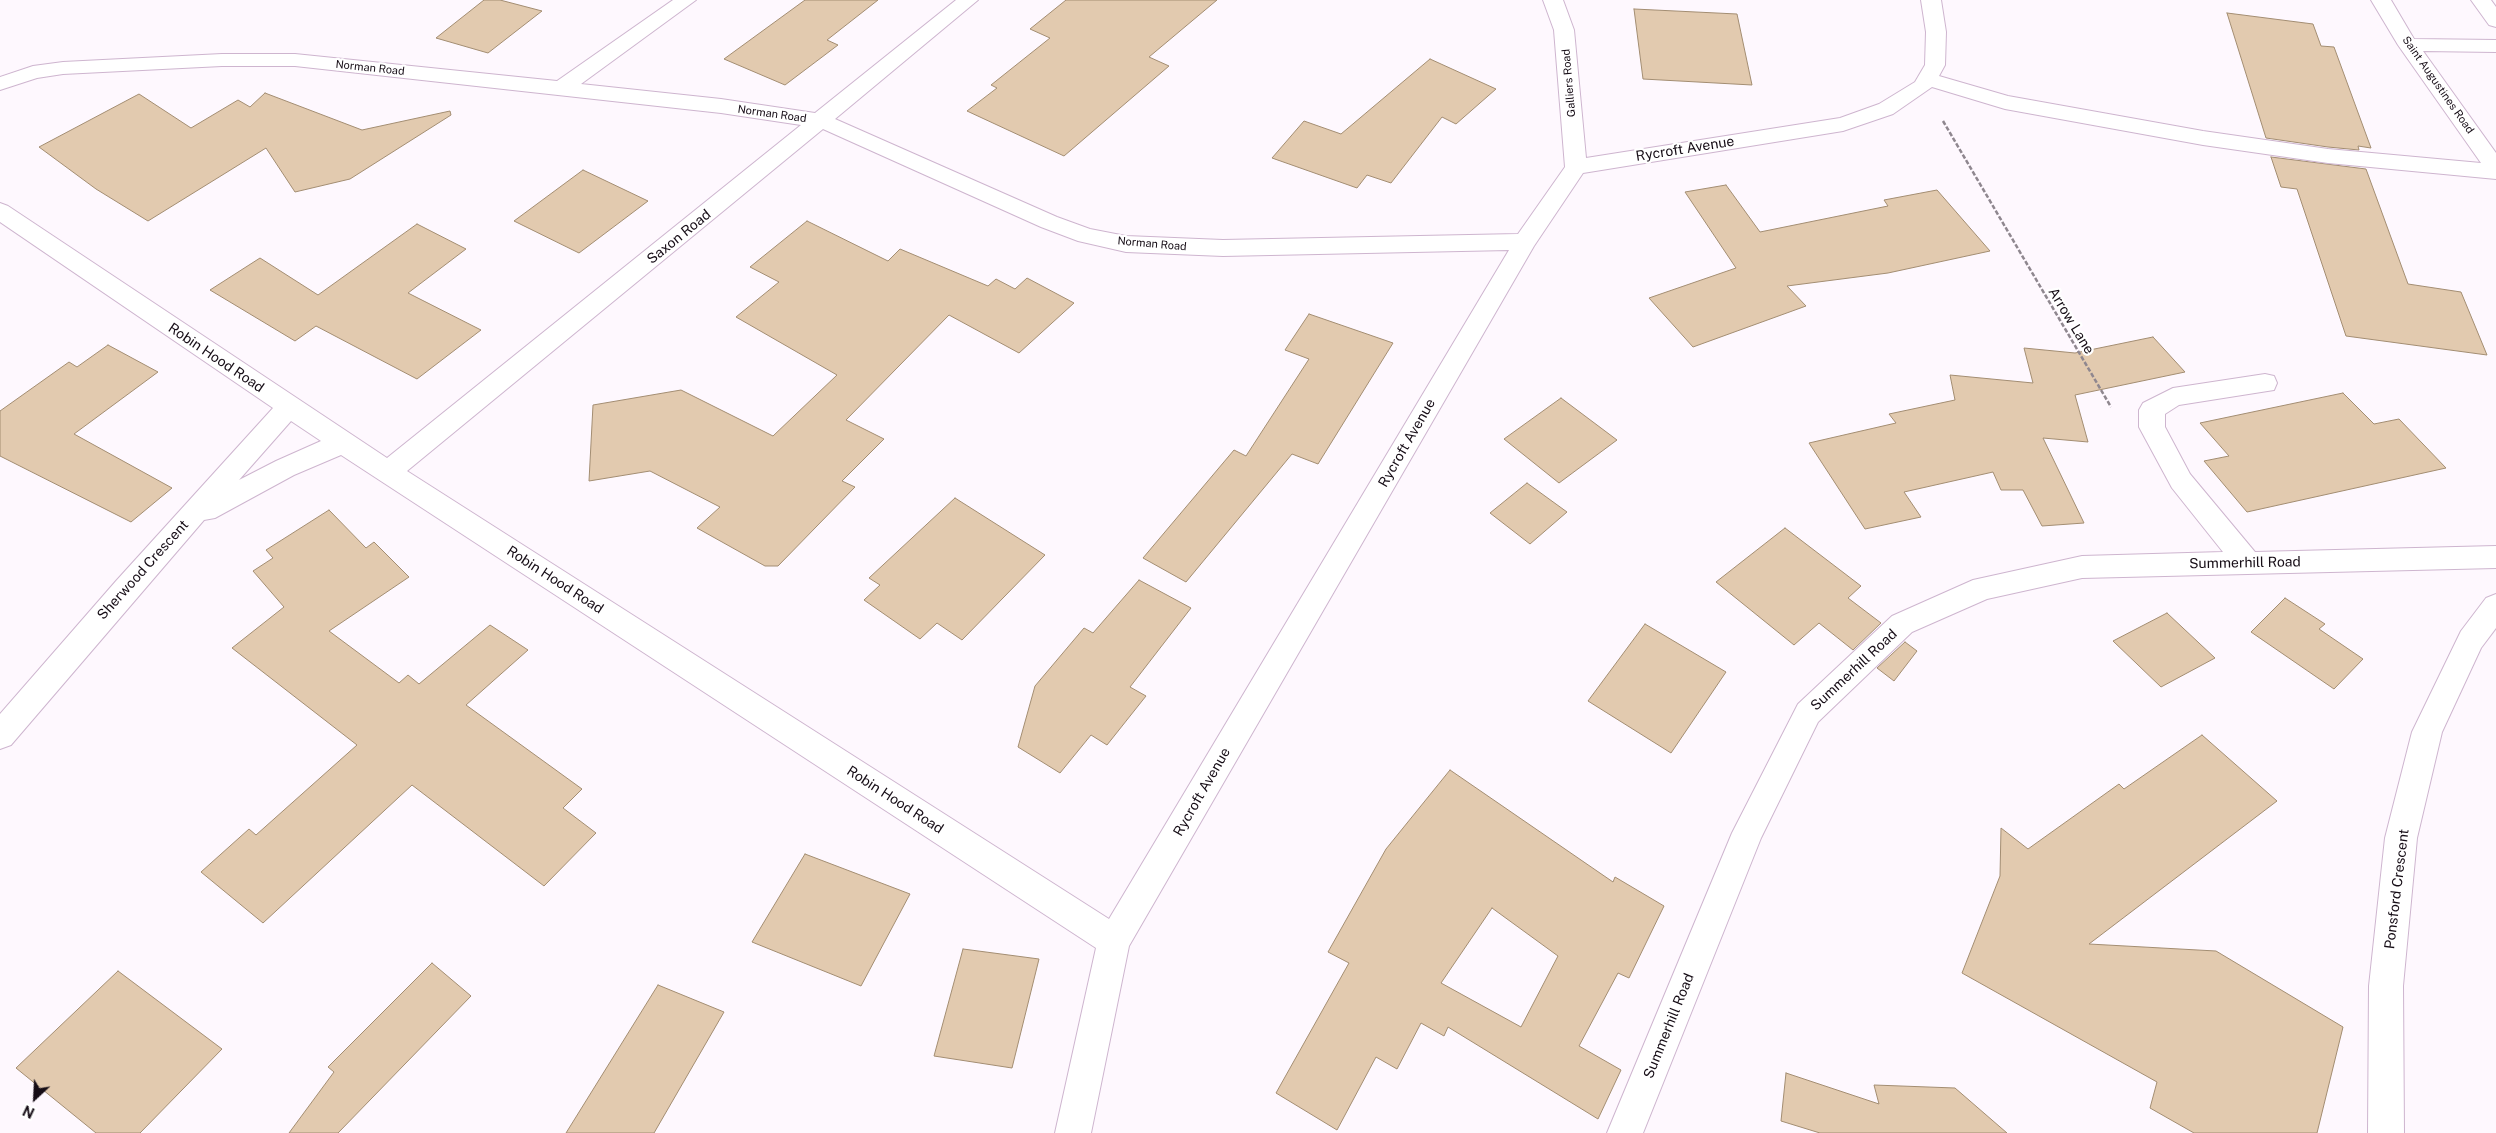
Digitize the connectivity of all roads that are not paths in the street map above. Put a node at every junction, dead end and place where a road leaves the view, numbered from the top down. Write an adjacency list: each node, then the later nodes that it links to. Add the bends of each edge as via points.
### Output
1 (686, 0): 12 (street)
2 (968, 0): 13 (street, Saxon Road)
3 (1553, 0): 14 (street, Galliers Road, via 1564,30)
4 (1931, 0): 10 (street, via 1936,32 1935,65)
5 (2381, 0): 8 (street, Saint Augustines Road)
6 (2481, 0): 7 (street)
7 (2496, 20)
8 (2408, 45): 9 (street); 15 (street, Saint Augustines Road)
9 (2496, 46)
10 (1925, 83): 14 (street, Rycroft Avenue, via 1886,109 1843,124); 15 (street, via 2079,117 2203,138 2328,156)
11 (0, 84): 12 (street, Norman Road, via 33,72 63,68 222,60 295,60)
12 (560, 89): 13 (street, Norman Road, via 721,106)
13 (822, 121): 17 (street, Norman Road, via 1049,222 1086,236 1126,244 1223,248); 21 (street, Saxon Road)
14 (1576, 167): 17 (street, Rycroft Avenue)
15 (2496, 171)
16 (0, 211): 19 (street, Robin Hood Road)
17 (1524, 242): 27 (street, Rycroft Avenue)
18 (2265, 383): 24 (street, via 2173,397 2152,410 2152,427 2181,482)
19 (289, 407): 20 (street, Robin Hood Road); 22 (street, Sherwood Crescent)
20 (343, 443): 21 (street, Robin Hood Road); 22 (street, via 285,468)
21 (388, 472): 27 (street, Robin Hood Road)
22 (187, 520): 26 (street, Sherwood Crescent)
23 (2496, 557): 24 (street, Summerhill Road)
24 (2248, 563): 29 (street, Summerhill Road, via 2082,566 1983,588 1902,624 1808,713 1748,833)
25 (2496, 606): 30 (street, Ponsford Crescent, via 2471,640 2427,732 2401,838 2386,986)
26 (0, 736)
27 (1114, 941): 28 (street, Rycroft Avenue)
28 (1073, 1133)
29 (1625, 1133)
30 (2386, 1133)

